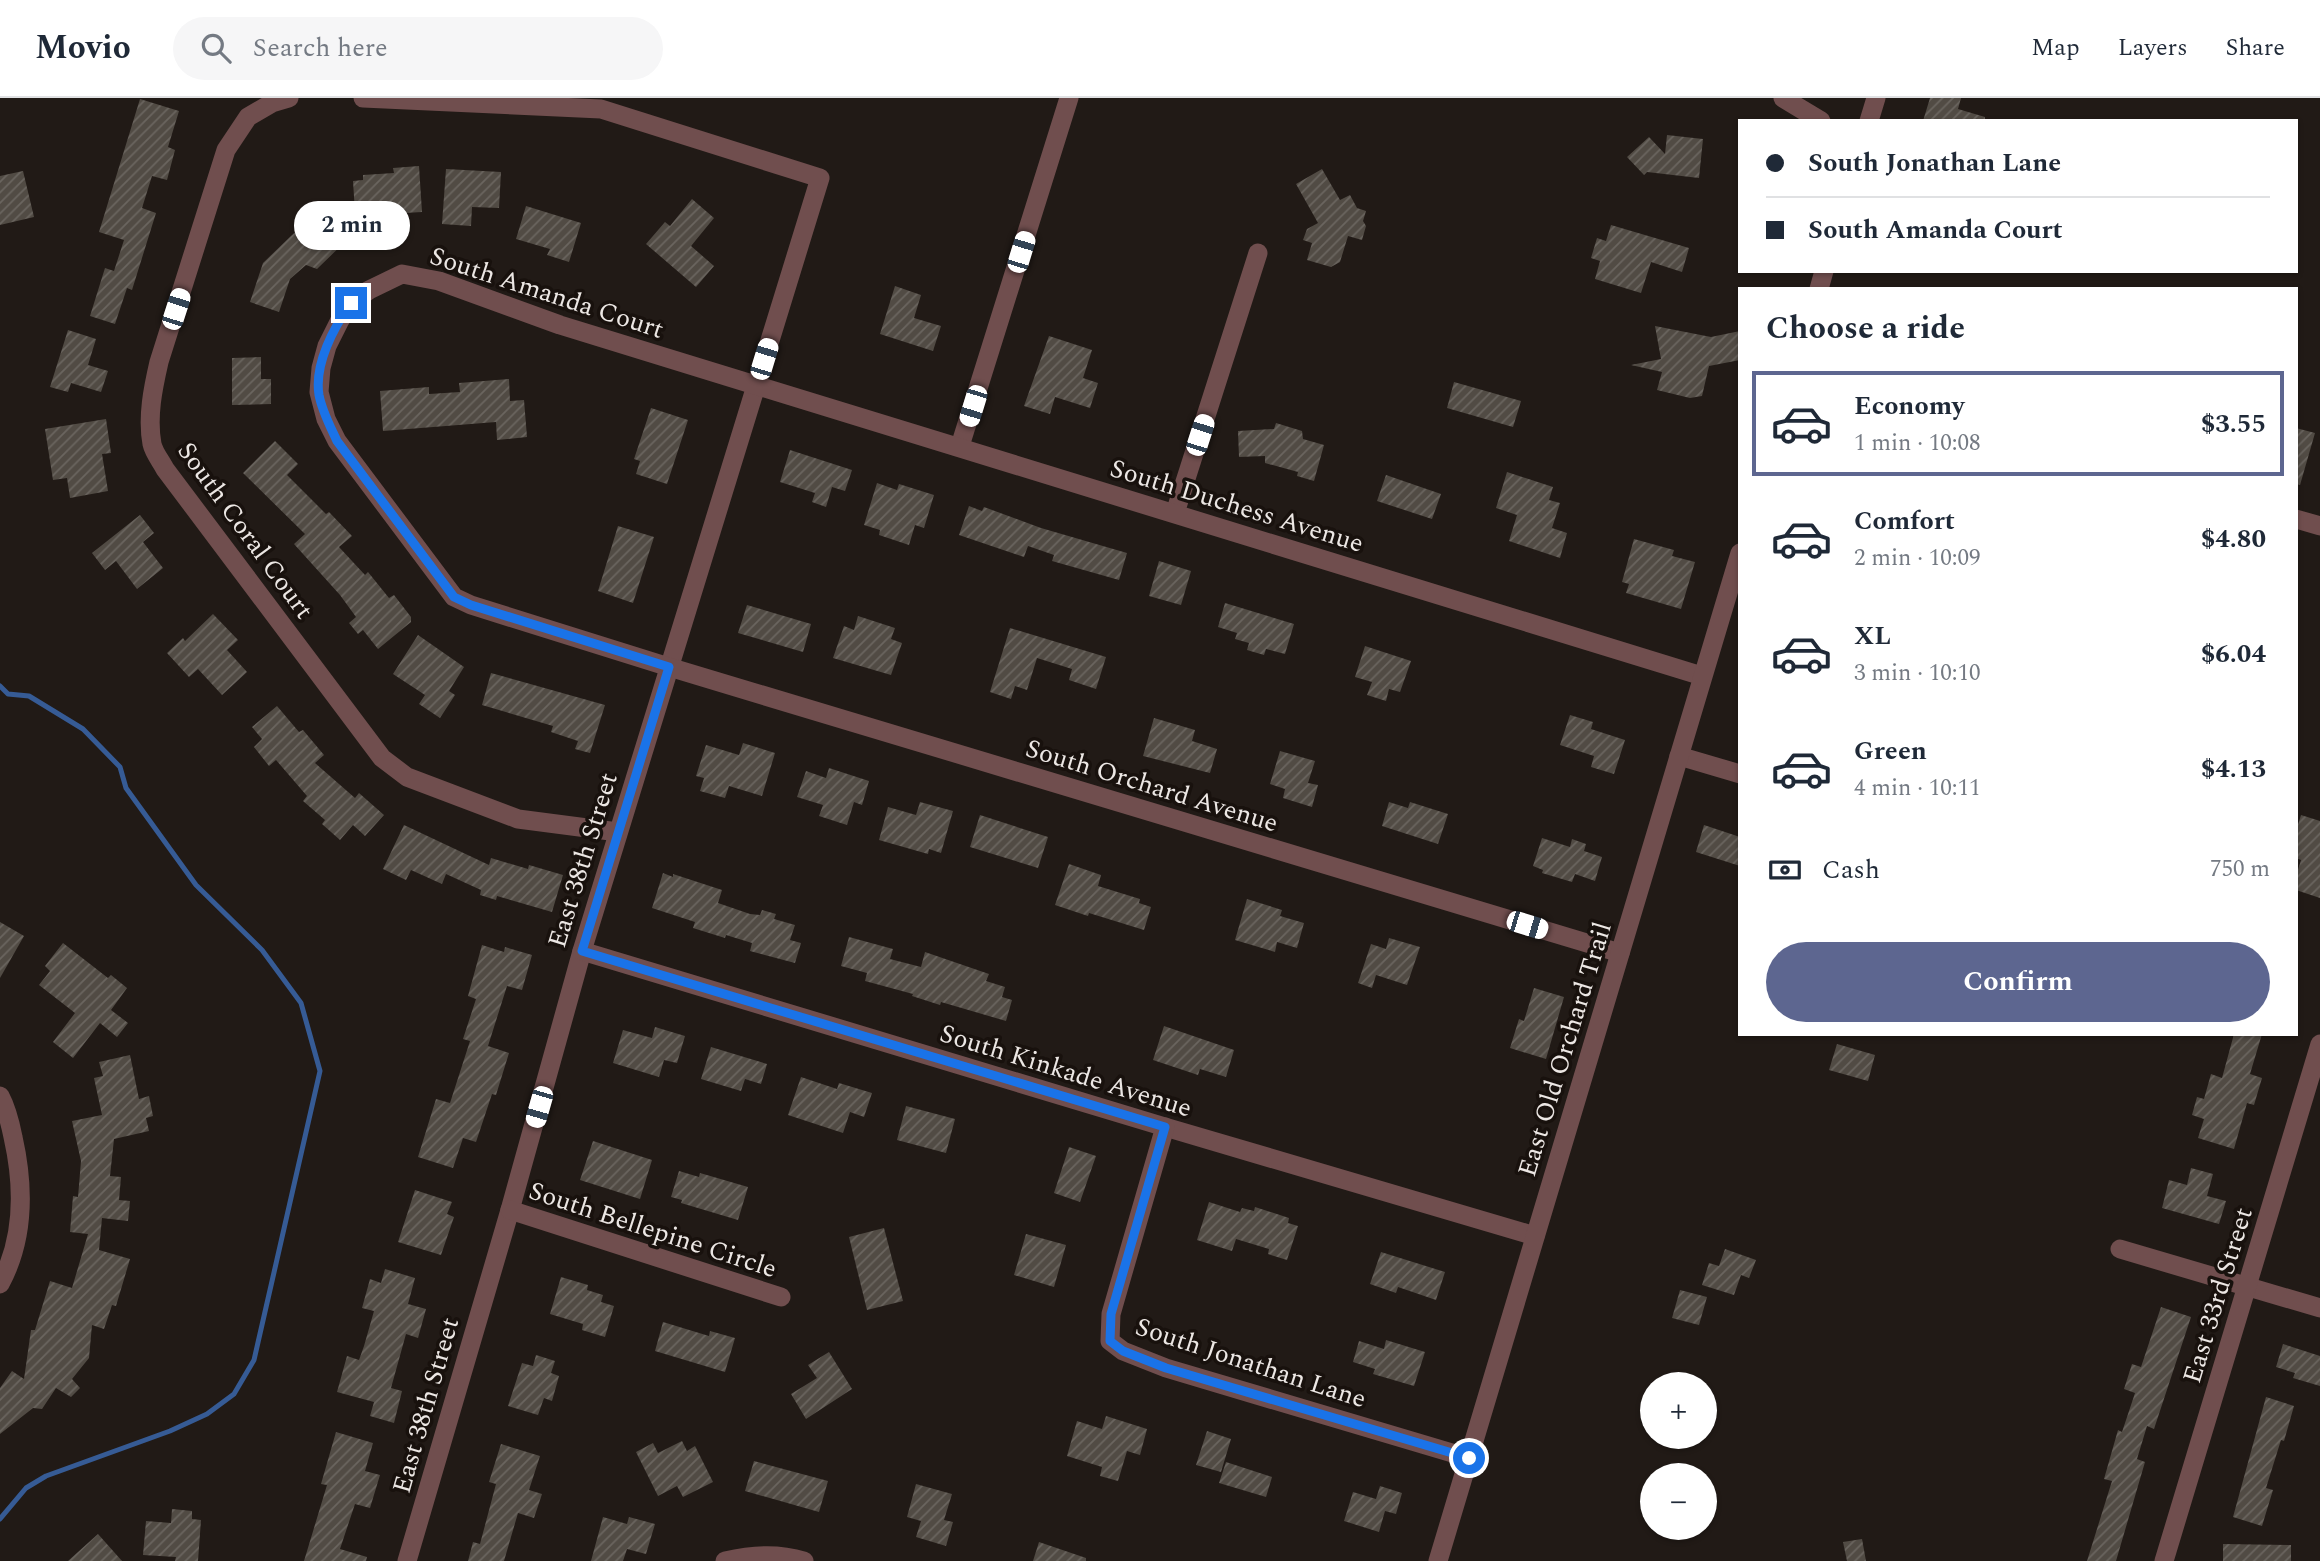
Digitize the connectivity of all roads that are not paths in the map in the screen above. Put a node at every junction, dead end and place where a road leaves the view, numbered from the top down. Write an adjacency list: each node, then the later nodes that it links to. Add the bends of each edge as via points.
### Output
1 (289, 98): 19 (street, South Coral Court, via 248,117 226,150 152,389 153,447 382,758 407,776 518,818)
2 (363, 98): 9 (street, East 38th Street, via 601,108 820,178)
3 (1069, 98): 10 (street)
4 (1783, 98): 6 (street)
5 (1876, 98): 7 (street)
6 (1818, 119)
7 (1870, 119)
8 (1258, 253): 11 (street)
9 (756, 385): 10 (street, South Duchess Avenue); 15 (street, East 38th Street); 15 (street, South Amanda Court, via 560,325 439,281 402,274 351,303 327,346 318,392 337,441 454,597)
10 (960, 446): 11 (street, South Duchess Avenue)
11 (1175, 513): 16 (street, South Duchess Avenue)
12 (2298, 520): 13 (street)
13 (2320, 526)
14 (1738, 559): 16 (street, East Old Orchard Trail)
15 (669, 667): 19 (street, East 38th Street); 21 (street, South Orchard Avenue)
16 (1702, 676): 17 (street, East Old Orchard Trail)
17 (1679, 756): 18 (street); 21 (street, East Old Orchard Trail)
18 (1738, 773)
19 (618, 832): 20 (street, East 38th Street)
20 (582, 951): 24 (street, South Kinkade Avenue); 25 (street, East 38th Street)
21 (1620, 953): 26 (street, East Old Orchard Trail)
22 (2320, 1044): 29 (street, East 33rd Street)
23 (0, 1096): 28 (street, via 7,1108 20,1169 21,1199 18,1237)
24 (1165, 1127): 26 (street, South Kinkade Avenue); 32 (street, South Jonathan Lane, via 1111,1314 1110,1341 1166,1368)
25 (510, 1210): 30 (street, South Bellepine Circle); 33 (street, East 38th Street)
26 (1535, 1236): 32 (street, East Old Orchard Trail)
27 (2120, 1249): 29 (street)
28 (0, 1284)
29 (2246, 1287): 31 (street); 37 (street, East 33rd Street)
30 (781, 1297)
31 (2320, 1308)
32 (1469, 1458): 36 (street, East Old Orchard Trail)
33 (407, 1561)
34 (725, 1561): 35 (street, via 755,1555)
35 (804, 1561)
36 (1438, 1561)
37 (2164, 1561)

